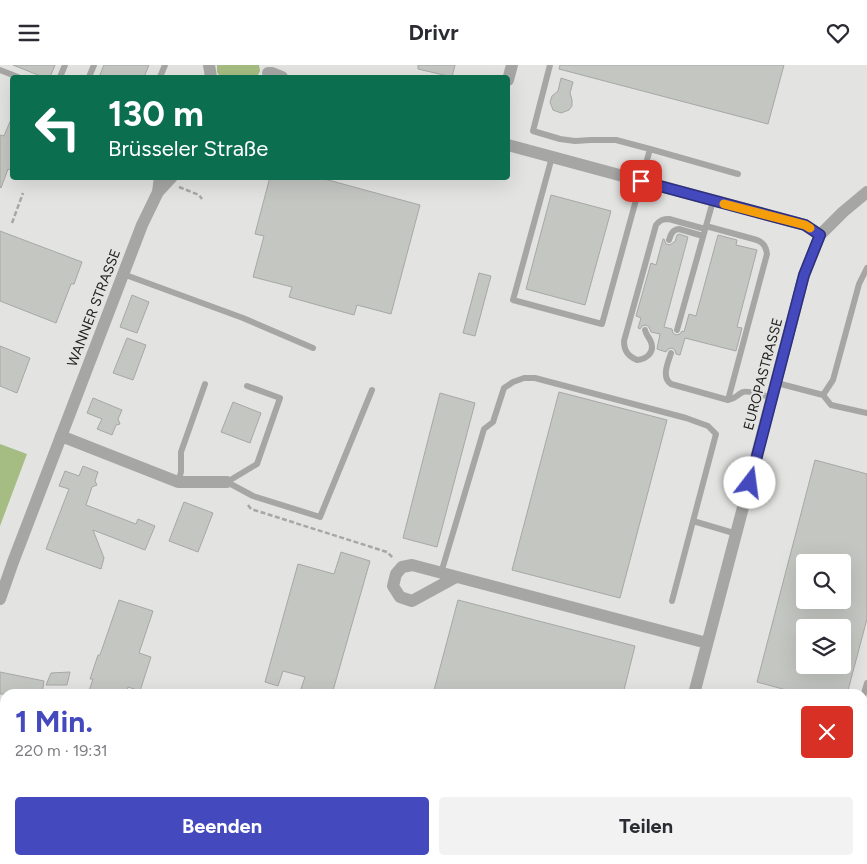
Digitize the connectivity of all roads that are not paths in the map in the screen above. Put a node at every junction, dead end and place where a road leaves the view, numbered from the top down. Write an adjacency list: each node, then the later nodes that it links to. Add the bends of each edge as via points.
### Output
1 (550, 65): 5 (lane, via 533,131 560,139 616,140)
2 (0, 70): 3 (lane)
3 (13, 75)
4 (510, 146): 6 (street)
5 (650, 149): 7 (lane); 9 (lane)
6 (552, 157): 9 (street); 9 (lane, via 513,300 602,324)
7 (738, 174)
8 (165, 180): 16 (street, WANNER STRASSE, via 142,225)
9 (641, 181): 11 (street)
10 (867, 191): 13 (street, EUROPASTRASSE)
11 (713, 201): 12 (lane); 13 (street, via 805,225)
12 (705, 231): 14 (lane, via 675,230); 17 (lane, via 670,219 656,225 624,341 626,352 637,360 645,359 652,349); 18 (lane); 27 (lane, via 757,240 762,242 767,254)
13 (820, 235): 22 (street, EUROPASTRASSE, via 804,275)
14 (669, 240)
15 (867, 268): 25 (lane, via 859,284 834,380)
16 (123, 274): 19 (lane, via 244,318); 29 (street, WANNER STRASSE)
17 (645, 330)
18 (678, 330)
19 (313, 348)
20 (671, 353): 27 (lane, via 665,378 667,382)
21 (205, 383): 30 (lane, via 181,452)
22 (777, 383): 25 (lane); 26 (street, EUROPASTRASSE)
23 (248, 386): 31 (lane, via 280,398 257,464)
24 (372, 389): 31 (lane, via 320,517 253,496)
25 (823, 395): 28 (lane, via 831,405)
26 (773, 398): 27 (lane, via 746,391); 33 (street, EUROPASTRASSE)
27 (728, 400)
28 (867, 413)
29 (61, 437): 30 (street); 35 (street, WANNER STRASSE)
30 (178, 482): 31 (street)
31 (227, 482)
32 (693, 521): 33 (lane); 36 (lane, via 716,435 708,426 535,378 524,378 504,388 493,422 484,429); 39 (lane)
33 (736, 534): 40 (street, EUROPASTRASSE)
34 (0, 558): 35 (street)
35 (13, 562): 38 (street, WANNER STRASSE)
36 (441, 573): 37 (street); 37 (street, via 412,565 402,567 393,586 400,597 412,601)
37 (456, 577): 40 (street)
38 (0, 599)
39 (672, 601)
40 (707, 643): 41 (street, EUROPASTRASSE)
41 (695, 689)

